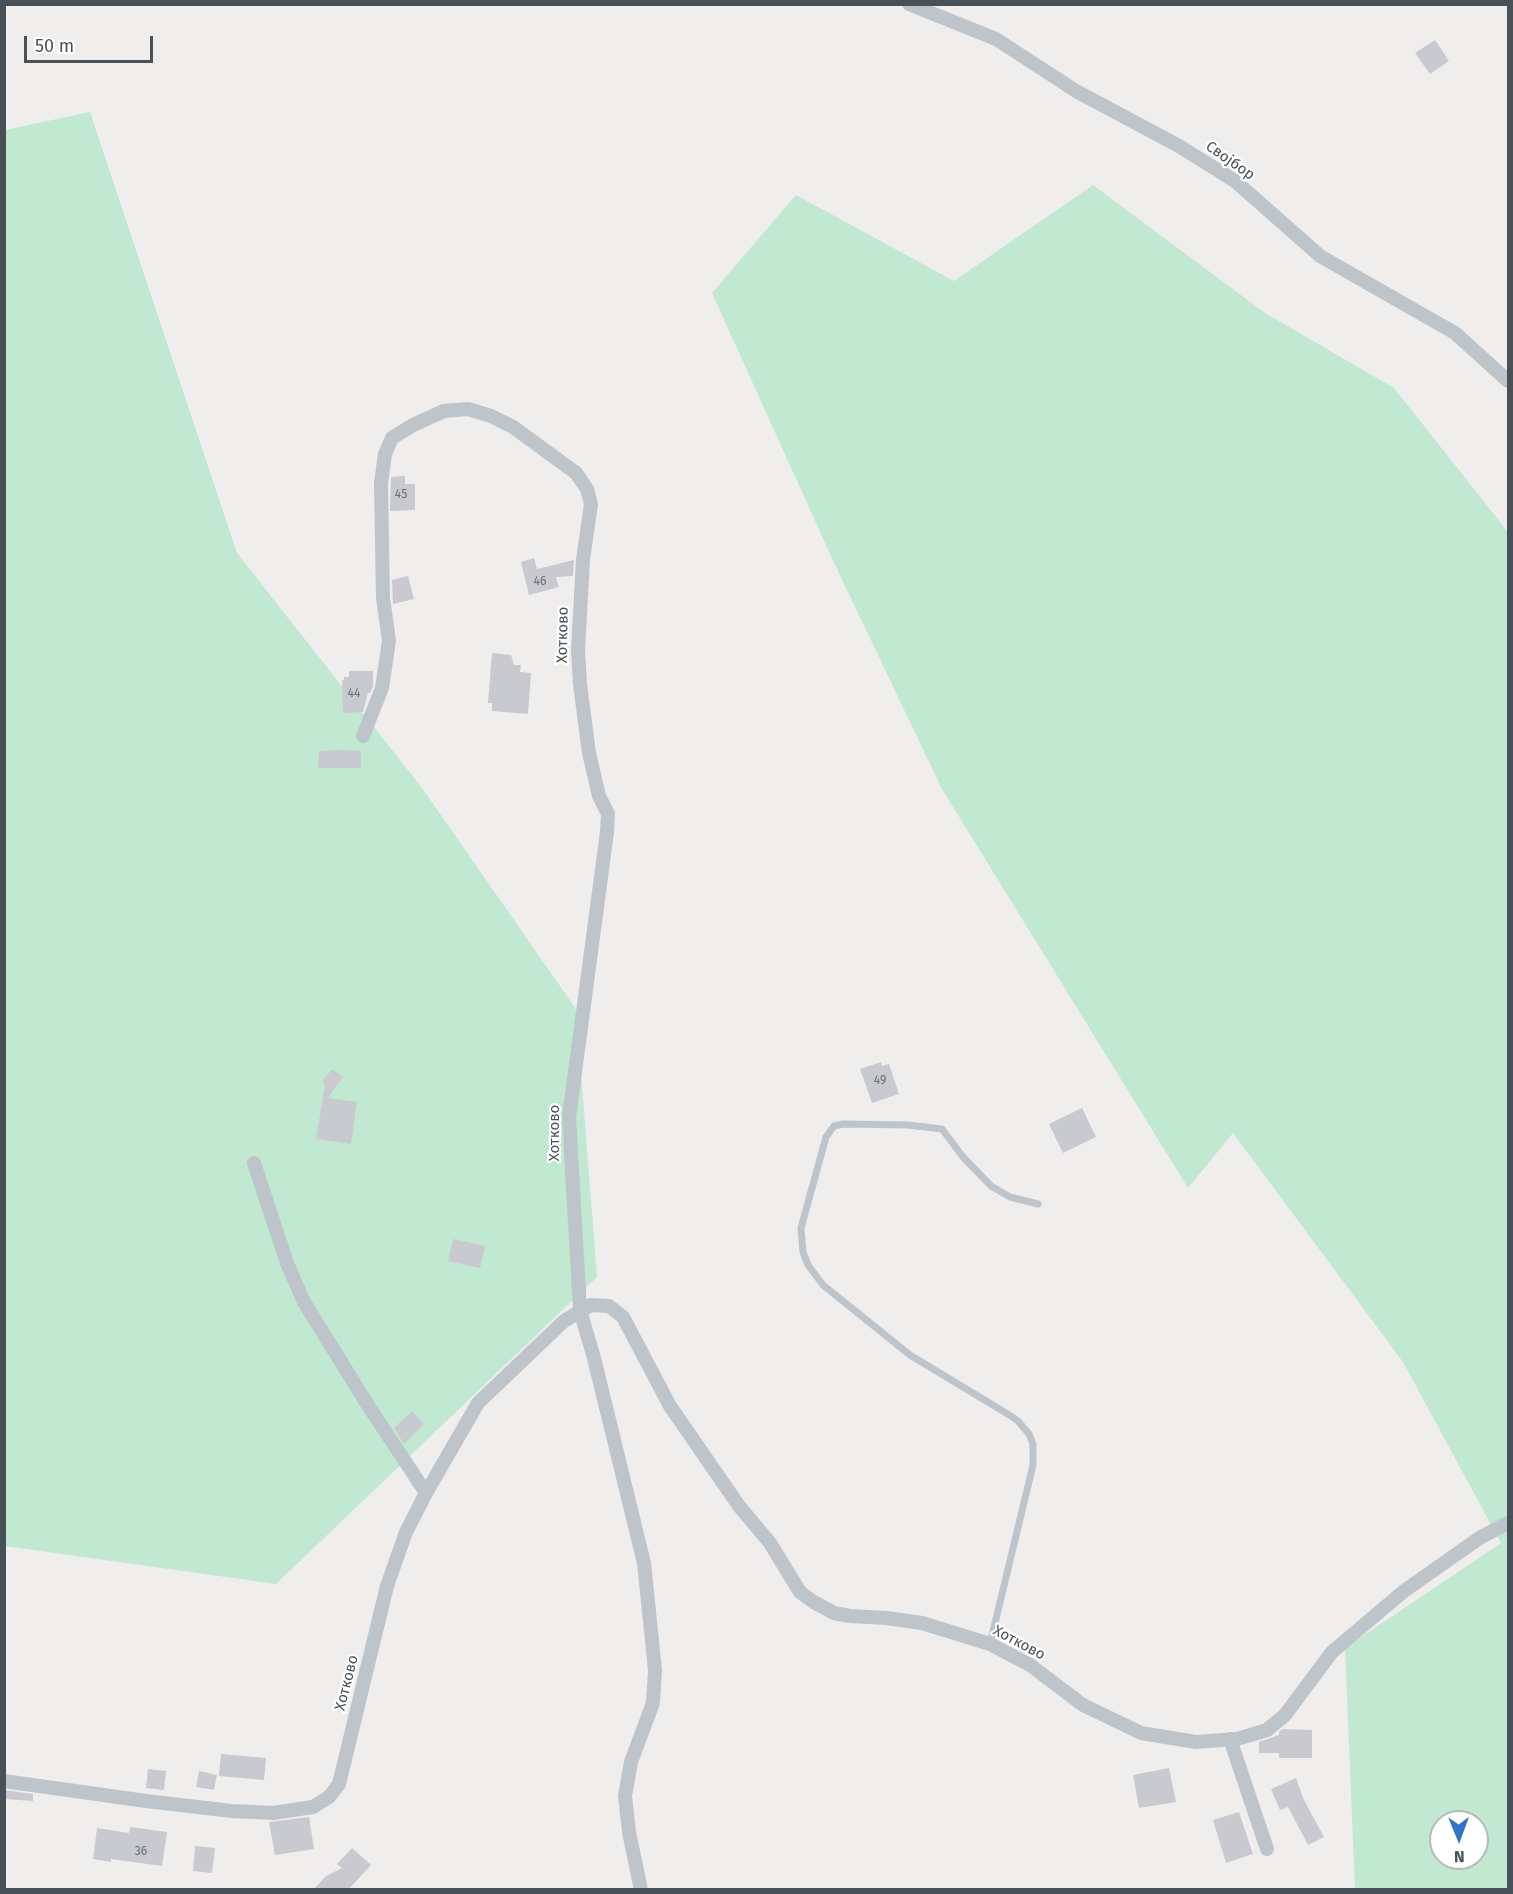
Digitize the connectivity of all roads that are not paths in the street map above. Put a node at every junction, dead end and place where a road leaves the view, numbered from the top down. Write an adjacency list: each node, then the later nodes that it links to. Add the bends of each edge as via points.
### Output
1 (909, 4): 2 (street, Својбор, via 996,39 1076,91 1235,181 1320,256 1455,333)
2 (1509, 381)
3 (363, 736): 6 (street, Хотково, via 382,688 389,641 382,586 381,483 385,454 393,438 444,411 468,409 491,416 513,427 576,473 591,504 583,560 578,650 590,753 599,796 608,814 569,1117)
4 (254, 1163): 7 (street, via 304,1302)
5 (1038, 1204): 9 (lane, via 1010,1197 991,1186 942,1129 843,1124 830,1129 826,1137 801,1228 808,1264 824,1285 910,1355 1018,1420 1029,1434 1033,1465)
6 (580, 1310): 7 (street, Хотково, via 478,1403); 9 (street, Хотково, via 591,1305 609,1306 623,1317 670,1406 739,1506 770,1543 800,1592 834,1612 922,1623); 13 (street, Хотково, via 644,1563 655,1670 653,1703 631,1762 626,1796)
7 (426, 1493): 11 (street, Хотково, via 406,1532 387,1586 339,1784 329,1797 313,1807 273,1813 232,1811)
8 (1509, 1523): 10 (street, Хотково, via 1481,1536 1404,1591 1332,1652 1285,1715 1267,1730)
9 (990, 1644): 10 (street, Хотково, via 1029,1665 1083,1706 1141,1733 1196,1742)
10 (1230, 1739): 12 (street)
11 (4, 1781)
12 (1267, 1849)
13 (641, 1890)

